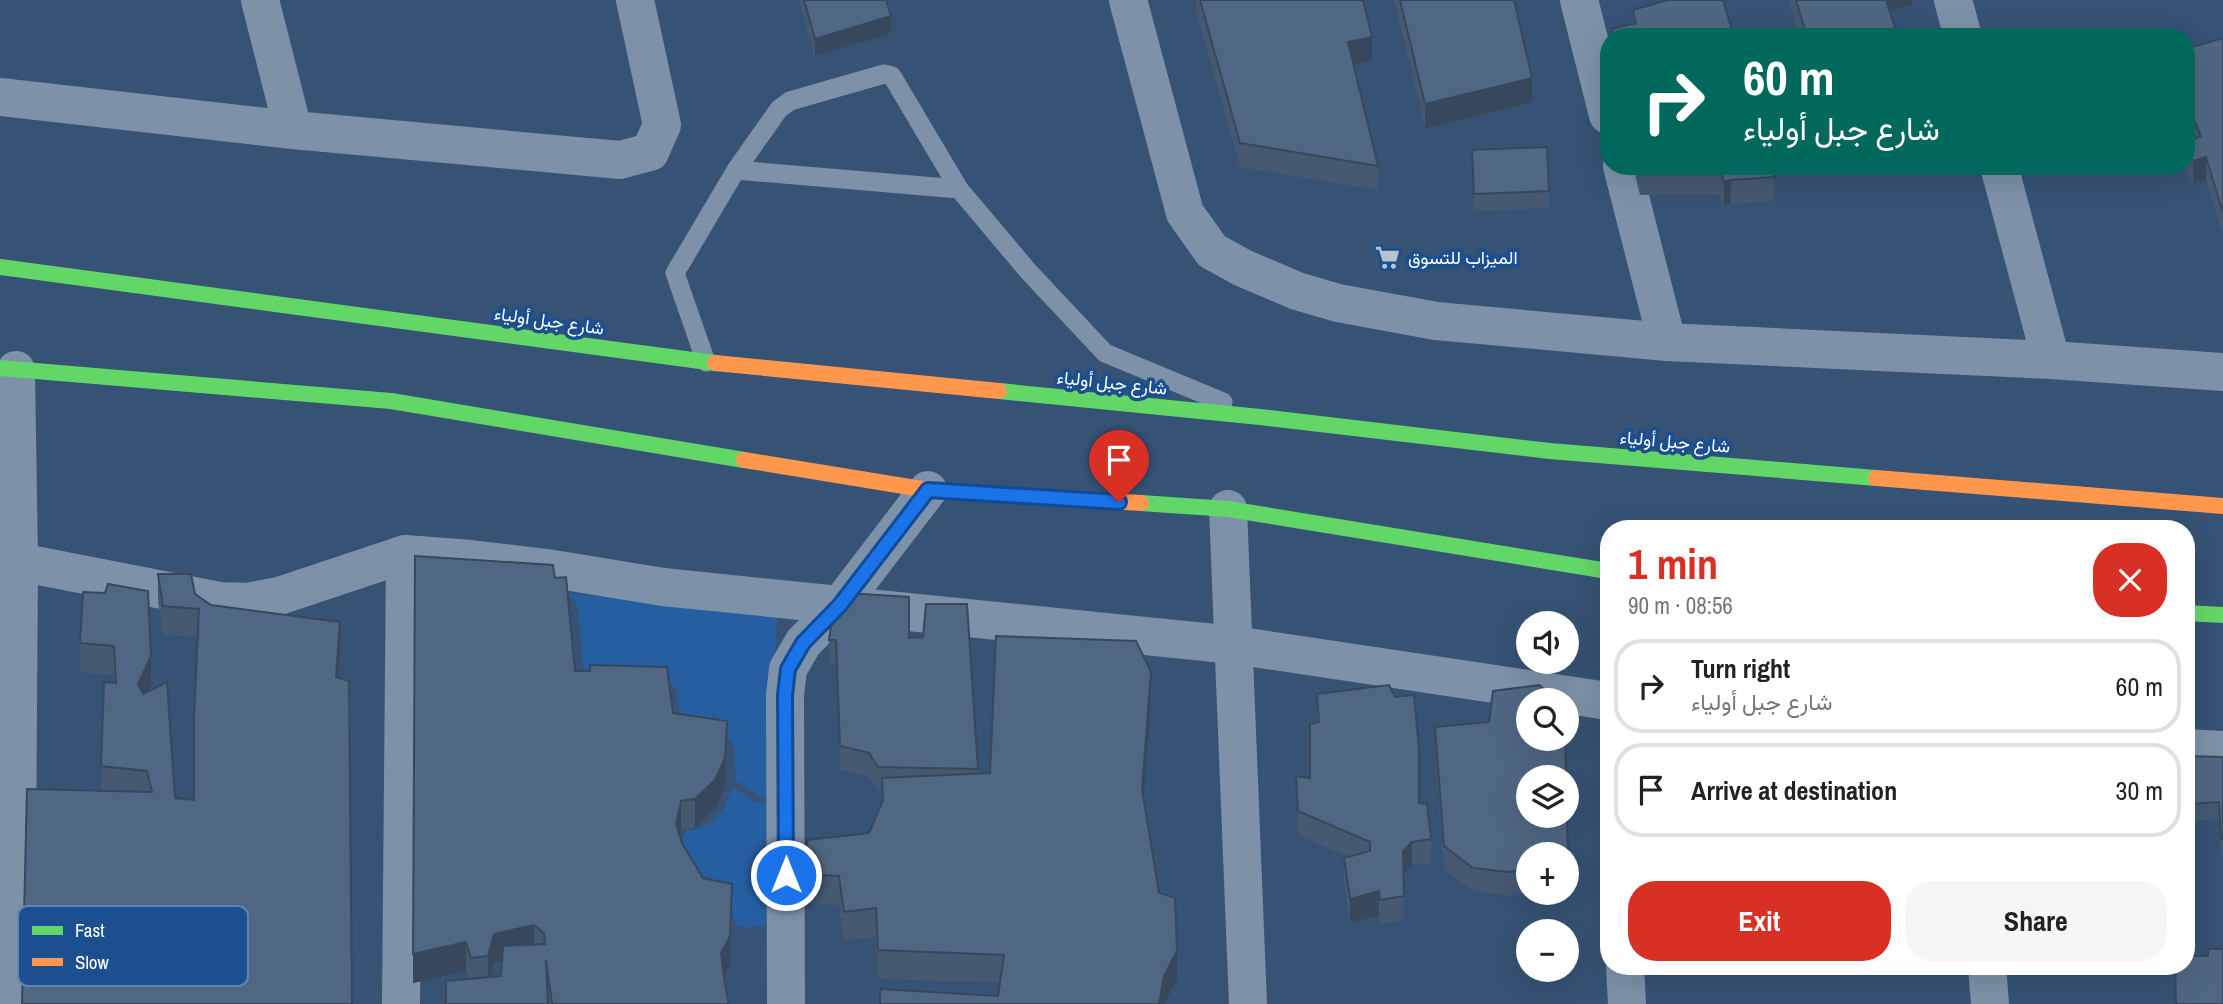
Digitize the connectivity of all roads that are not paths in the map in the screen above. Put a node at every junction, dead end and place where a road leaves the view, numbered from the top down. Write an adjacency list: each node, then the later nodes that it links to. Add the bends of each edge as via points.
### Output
1 (260, 0): 9 (street)
2 (635, 0): 9 (street, via 662,125 650,152 620,160)
3 (1128, 0): 15 (street, via 1185,213 1212,251 1297,291 1338,303 1436,321)
4 (1579, 0): 7 (street)
5 (1953, 0): 6 (street)
6 (1961, 28)
7 (1600, 83)
8 (0, 97): 9 (street)
9 (293, 130)
10 (736, 170): 13 (lane); 13 (lane, via 779,109 884,74 892,76); 17 (lane, via 675,273)
11 (1624, 175): 15 (street)
12 (2000, 175): 16 (street)
13 (959, 189): 20 (lane, via 1105,353)
14 (0, 267): 17 (main road, شارع جبل أولياء)
15 (1667, 342): 16 (street)
16 (2051, 360): 19 (street)
17 (706, 362): 20 (main road, شارع جبل أولياء)
18 (8, 369): 21 (main road, via 391,401); 25 (street)
19 (2223, 372)
20 (1260, 417): 22 (main road, شارع جبل أولياء, via 1550,451)
21 (928, 490): 23 (main road); 27 (street)
22 (2223, 506)
23 (1228, 509): 26 (main road); 30 (street)
24 (405, 555): 25 (street, via 247,602 219,601); 27 (street, via 471,559 663,587); 37 (street)
25 (10, 558): 36 (street)
26 (1600, 570)
27 (840, 605): 30 (street); 38 (street, via 803,643 788,669)
28 (2195, 613): 29 (main road)
29 (2223, 615)
30 (1234, 645): 31 (street); 39 (street)
31 (1600, 700)
32 (2195, 748): 33 (street)
33 (2223, 750)
34 (1625, 975): 40 (street)
35 (1988, 975): 41 (street)
36 (16, 1004)
37 (401, 1004)
38 (786, 1004)
39 (1248, 1004)
40 (1627, 1004)
41 (1990, 1004)

